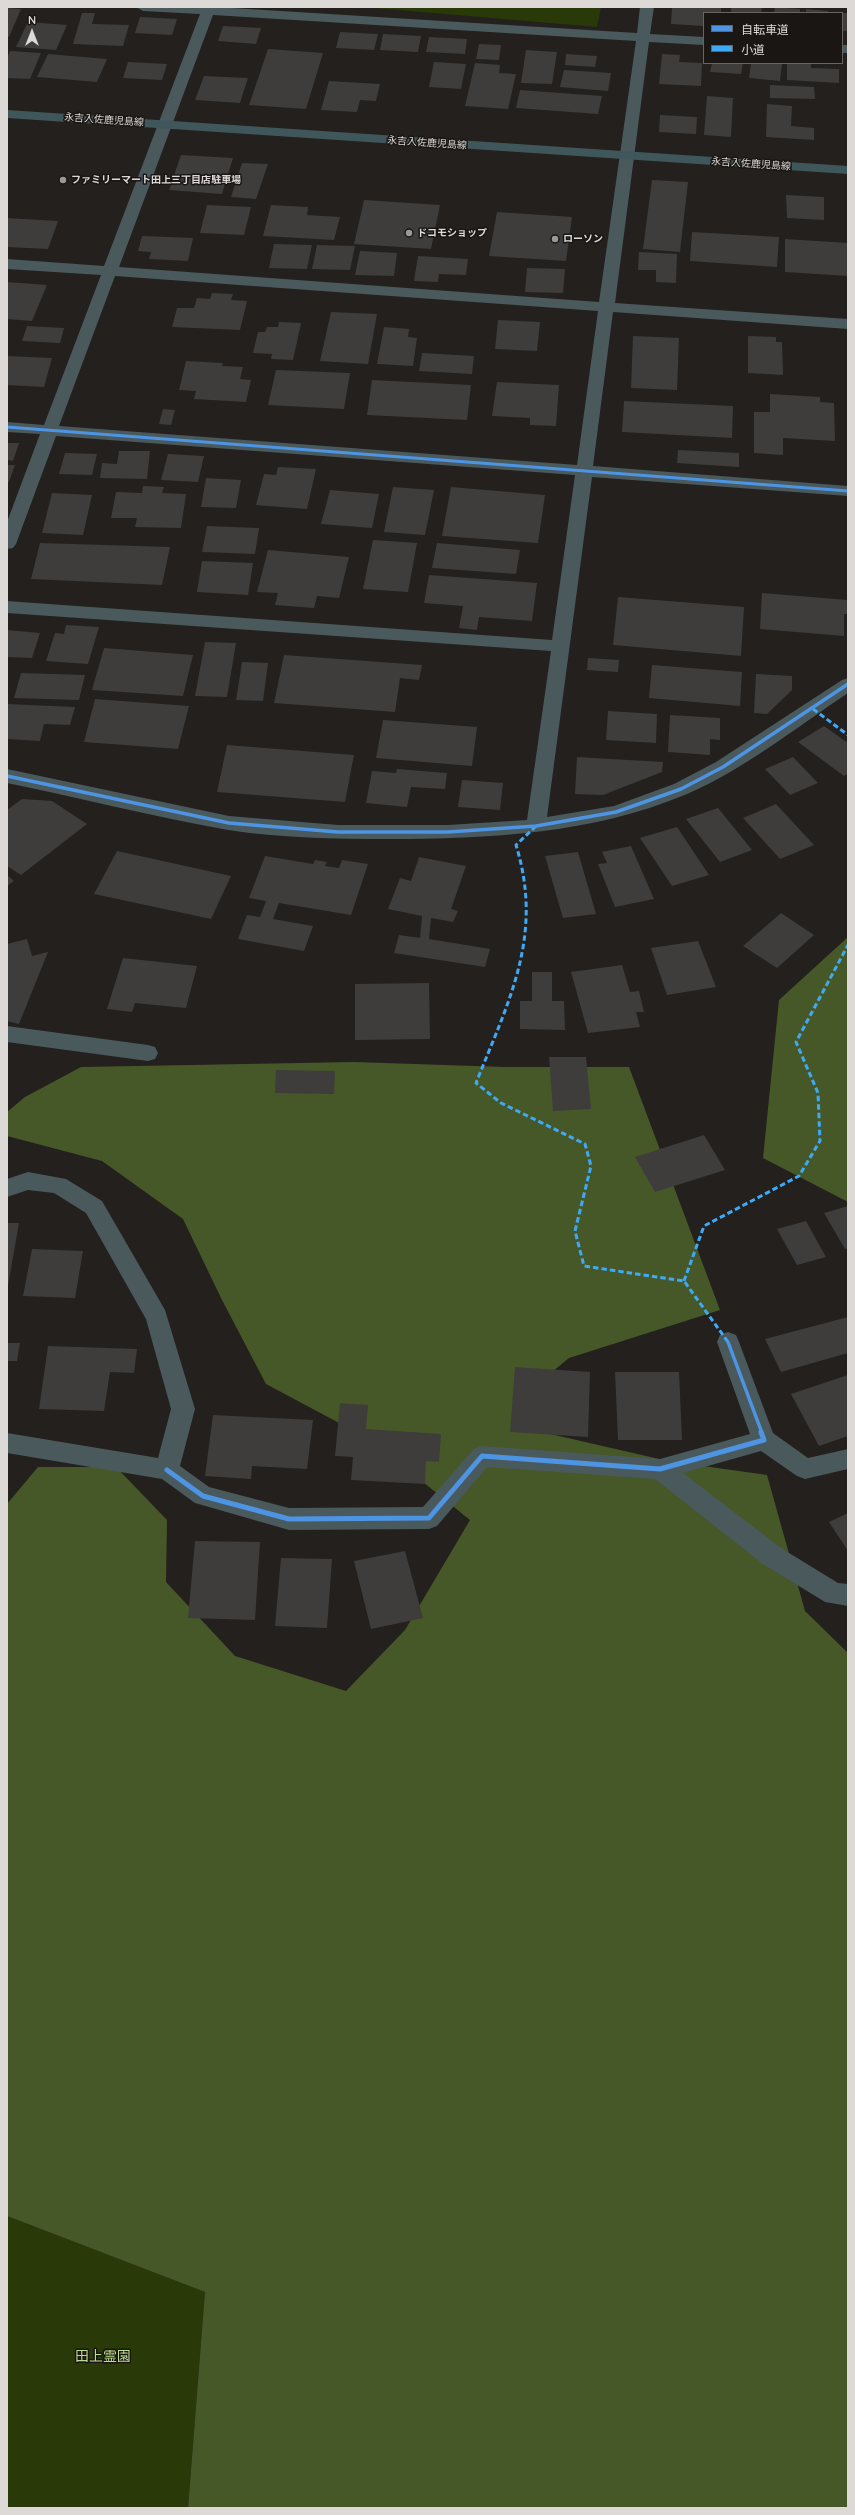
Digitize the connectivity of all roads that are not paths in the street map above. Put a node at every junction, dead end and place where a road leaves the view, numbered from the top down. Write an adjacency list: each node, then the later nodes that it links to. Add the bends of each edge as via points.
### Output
1 (144, 7): 3 (street)
2 (647, 7): 4 (street)
3 (208, 9): 4 (street); 7 (street)
4 (643, 37): 5 (street); 8 (street)
5 (703, 41)
6 (7, 114): 7 (main road, 永吉入佐鹿児島線)
7 (166, 124): 8 (main road, 永吉入佐鹿児島線); 11 (street)
8 (626, 156): 9 (main road, 永吉入佐鹿児島線); 12 (street)
9 (848, 170)
10 (7, 264): 11 (street)
11 (109, 271): 12 (street); 15 (street)
12 (606, 306): 13 (street); 16 (street)
13 (848, 324)
14 (7, 427): 15 (street)
15 (50, 430): 16 (street); 18 (street)
16 (584, 470): 17 (street); 20 (street)
17 (848, 491)
18 (7, 544)
19 (7, 607): 20 (street)
20 (560, 646): 23 (street)
21 (848, 684): 23 (street, via 723,767 681,789 616,812)
22 (11, 780): 23 (street, via 229,823 346,832 448,832)
23 (536, 826)
24 (7, 1034): 25 (street)
25 (148, 1054)
26 (7, 1188): 32 (street, via 28,1181 58,1185 94,1207 158,1317 182,1409)
27 (728, 1342): 28 (street)
28 (764, 1440): 30 (street, via 806,1469); 31 (street)
29 (7, 1443): 32 (street)
30 (848, 1459)
31 (660, 1469): 32 (street, via 482,1456 429,1518 297,1519 202,1496); 33 (street, via 772,1556 834,1594)
32 (167, 1470)
33 (848, 1595)

